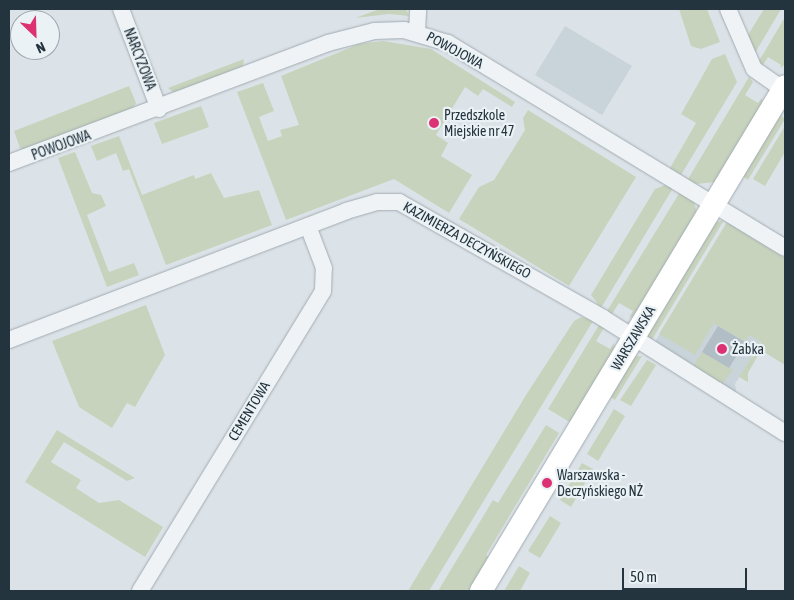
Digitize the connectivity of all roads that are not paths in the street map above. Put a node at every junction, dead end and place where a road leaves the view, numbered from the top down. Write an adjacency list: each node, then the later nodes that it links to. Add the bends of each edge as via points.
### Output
1 (121, 9): 6 (street, NARCYZOWA)
2 (418, 9): 4 (street)
3 (728, 9): 5 (street, via 754,69)
4 (417, 31): 6 (street, POWOJOWA, via 390,29 354,34); 8 (street, POWOJOWA, via 448,43)
5 (784, 87): 8 (street, WARSZAWSKA)
6 (159, 109): 7 (street, POWOJOWA)
7 (9, 163)
8 (714, 204): 10 (street, POWOJOWA); 11 (street, WARSZAWSKA)
9 (308, 226): 11 (street, KAZIMIERZA DECZYŃSKIEGO, via 377,202 406,203); 12 (street, KAZIMIERZA DECZYŃSKIEGO); 14 (street, CEMENTOWA, via 324,268 323,291)
10 (785, 248)
11 (633, 338): 13 (street, KAZIMIERZA DECZYŃSKIEGO); 15 (street, WARSZAWSKA)
12 (9, 340)
13 (785, 433)
14 (140, 591)
15 (481, 591)

